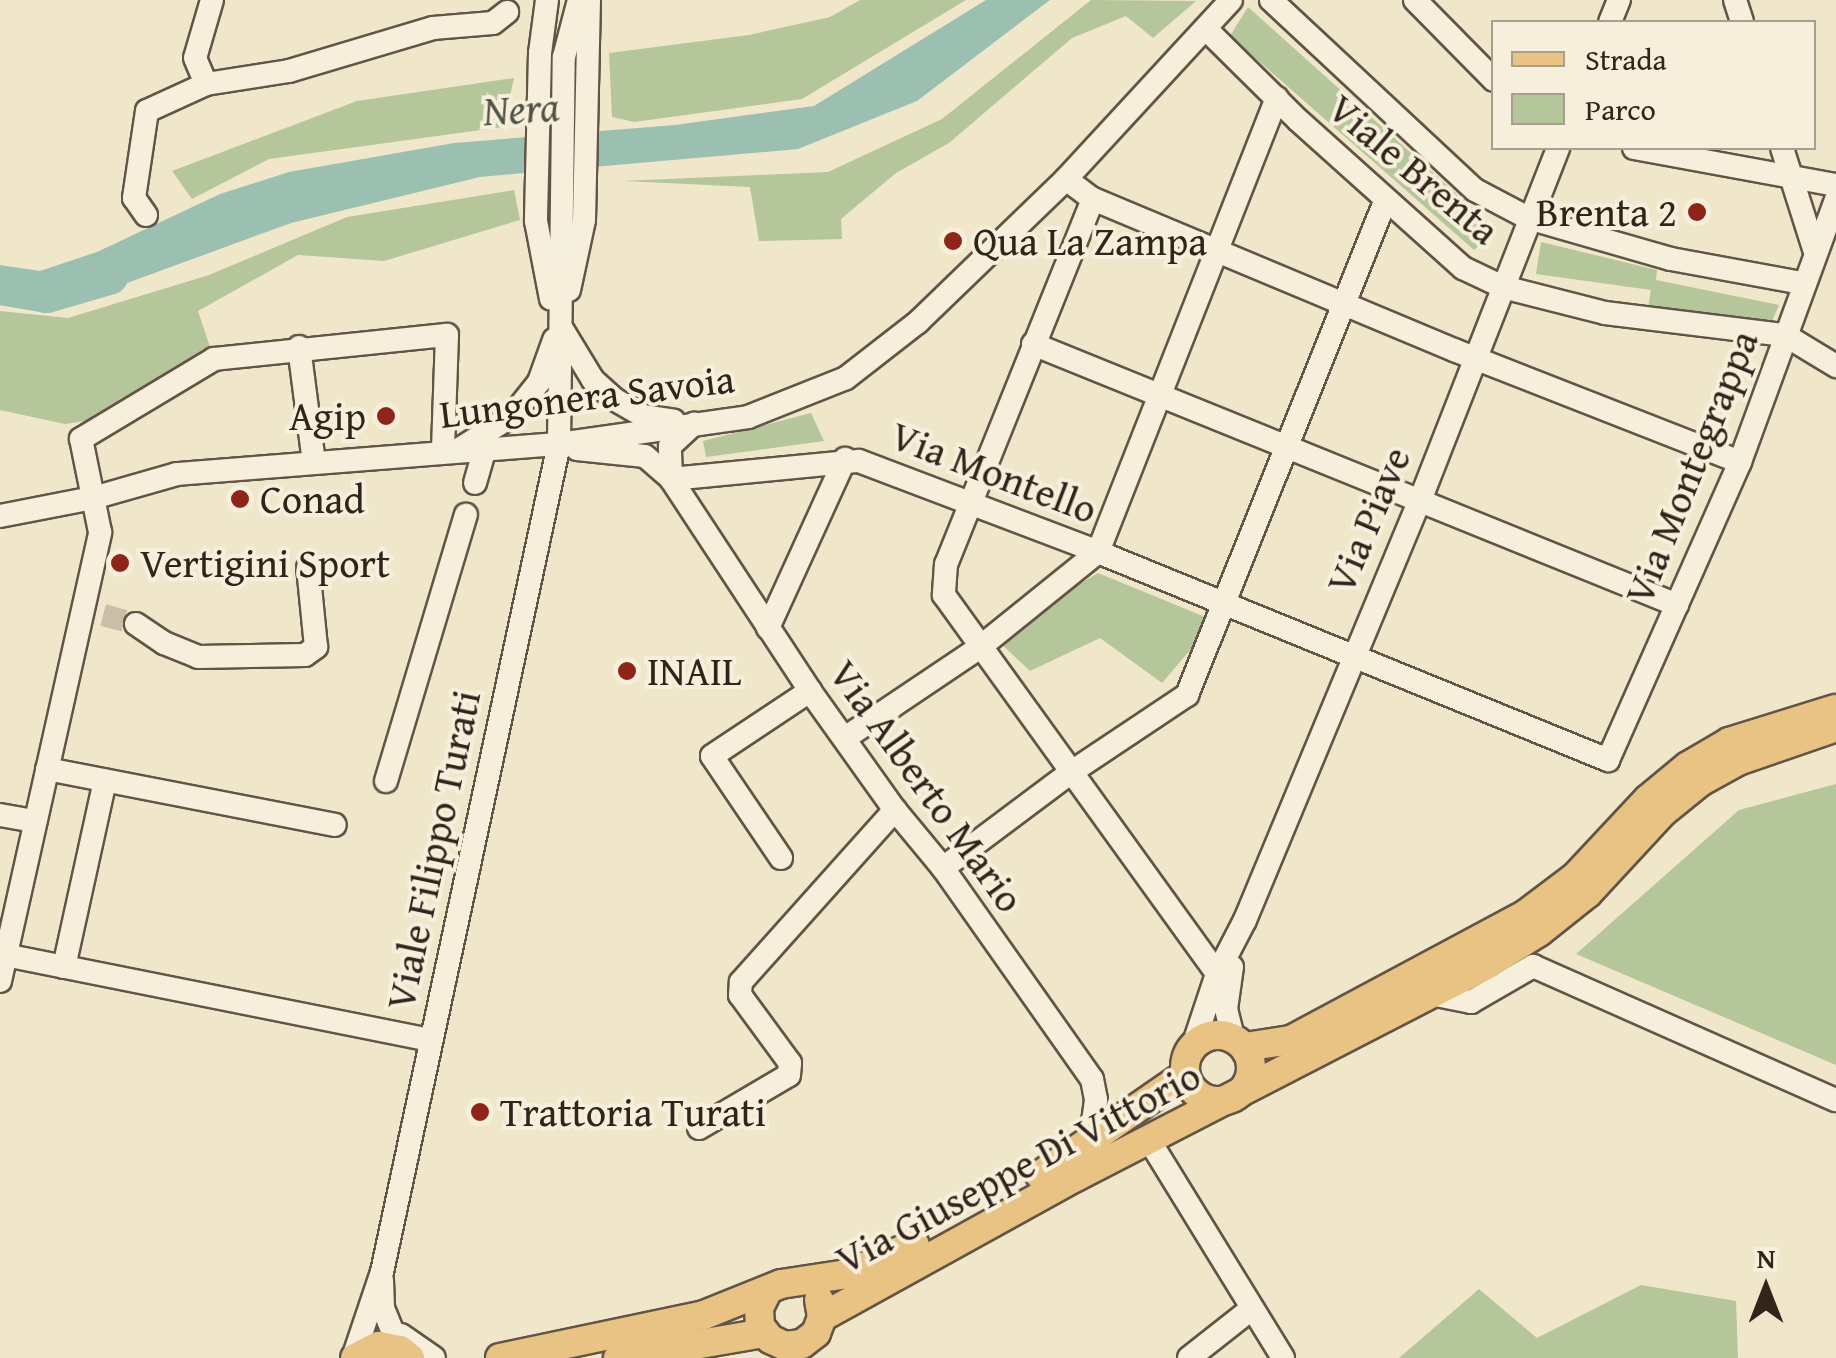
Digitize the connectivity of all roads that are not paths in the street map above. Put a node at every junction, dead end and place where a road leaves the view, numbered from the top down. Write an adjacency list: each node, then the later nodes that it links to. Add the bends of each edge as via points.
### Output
1 (212, 0): 13 (street, via 196,58)
2 (547, 0): 26 (street, via 540,52)
3 (556, 0): 11 (street)
4 (580, 0): 11 (street)
5 (589, 0): 32 (street, via 584,220)
6 (1232, 0): 10 (street, Lungonera Savoia)
7 (1271, 0): 25 (street, Viale Brenta, via 1475,190)
8 (1416, 0): 12 (street)
9 (507, 12): 13 (street, via 493,23 433,28 290,72)
10 (1206, 29): 14 (street, Viale Brenta); 18 (street, Lungonera Savoia)
11 (564, 57): 26 (street)
12 (1491, 77)
13 (206, 84): 24 (street, via 148,112 134,198)
14 (1277, 98): 23 (street, Viale Brenta); 28 (street)
15 (1557, 150): 25 (street, Via Piave)
16 (1644, 150): 19 (street)
17 (1783, 150): 19 (street)
18 (1066, 179): 21 (street); 39 (street, Lungonera Savoia, via 918,322 846,378 748,416)
19 (1792, 180): 20 (street); 27 (street)
20 (1836, 186)
21 (1093, 198): 28 (street); 34 (street)
22 (1836, 198): 27 (street, Via Montegrappa)
23 (1386, 199): 30 (street, Viale Brenta, via 1463,268); 31 (street)
24 (146, 215)
25 (1528, 218): 29 (street, Viale Brenta, via 1671,259); 30 (street, Via Piave)
26 (548, 220): 32 (street, via 545,284)
27 (1814, 249): 29 (street, Via Montegrappa)
28 (1214, 250): 31 (street); 38 (street)
29 (1802, 283): 33 (street, Via Montegrappa)
30 (1503, 287): 33 (street, Viale Brenta, via 1605,312); 36 (street, Via Piave)
31 (1344, 306): 36 (street); 41 (street)
32 (560, 325): 39 (street, via 593,380 614,399 644,416); 40 (street, Viale Filippo Turati); 43 (street, via 539,382 512,416)
33 (1784, 336): 37 (street); 46 (street, Via Montegrappa)
34 (1033, 344): 38 (street); 51 (street)
35 (299, 347): 43 (street, via 447,335); 45 (street); 49 (street, via 214,359 81,439)
36 (1477, 360): 46 (street); 50 (street, Via Piave)
37 (1836, 366)
38 (1158, 394): 41 (street); 54 (street)
39 (695, 424): 40 (street, Lungonera Savoia); 47 (street, via 670,446)
40 (559, 444): 42 (street, Lungonera Savoia); 47 (street, Via Alberto Mario, via 592,454 645,456); 85 (street, Viale Filippo Turati)
41 (1288, 445): 50 (street); 56 (street)
42 (486, 448): 43 (street, Lungonera Savoia); 48 (street)
43 (450, 451): 45 (street, Lungonera Savoia)
44 (846, 459): 47 (street, Via Montello); 51 (street, Via Montello); 59 (street)
45 (314, 462): 49 (street, Lungonera Savoia, via 177,474)
46 (1740, 462): 57 (street, Via Montegrappa)
47 (671, 479): 59 (street, Via Alberto Mario)
48 (475, 484)
49 (93, 498): 53 (street, Lungonera Savoia); 69 (street, via 100,532 92,613)
50 (1421, 498): 57 (street); 61 (street, Via Piave)
51 (971, 502): 54 (street, Via Montello); 60 (street, via 943,582 944,595)
52 (466, 515): 72 (street)
53 (0, 516)
54 (1098, 552): 56 (street, Via Montello); 60 (street)
55 (308, 567): 58 (street, via 316,647 305,655 198,657)
56 (1222, 602): 61 (street, Via Montello); 70 (street, via 1187,695)
57 (1676, 605): 68 (street, Via Montegrappa)
58 (136, 624)
59 (768, 628): 62 (street, Via Alberto Mario)
60 (979, 648): 67 (street); 70 (street)
61 (1355, 656): 68 (street, Via Montello); 79 (street, Via Piave)
62 (810, 691): 67 (street, Via Alberto Mario); 77 (street, via 712,756)
63 (1836, 693): 65 (main road)
64 (1836, 708): 65 (main road)
65 (1774, 724): 86 (main road, via 1688,766 1575,877 1526,914 1291,1040)
66 (1836, 726): 84 (main road, via 1700,782 1539,932)
67 (845, 738): 73 (street, Via Alberto Mario)
68 (1608, 760)
69 (47, 769): 71 (street); 75 (street)
70 (1070, 773): 78 (street); 82 (street)
71 (105, 780): 76 (street); 81 (street)
72 (386, 781)
73 (895, 810): 78 (street, Via Alberto Mario); 91 (street, via 741,982 740,995 790,1064 789,1075)
74 (0, 815): 75 (street)
75 (35, 821): 80 (street)
76 (335, 824)
77 (780, 858)
78 (944, 868): 93 (street, Via Alberto Mario, via 1092,1079)
79 (1246, 920): 82 (street, Via Piave); 86 (street, Via Piave, via 1227,984 1226,1009)
80 (5, 956): 81 (street); 83 (street)
81 (64, 967): 85 (street)
82 (1217, 974): 87 (street, Via Piave)
83 (0, 982)
84 (1431, 994): 89 (main road); 90 (street, via 1471,1002 1533,966)
85 (431, 1040): 94 (street, Viale Filippo Turati)
86 (1239, 1042): 87 (main road, via 1212,1035); 89 (main road, via 1251,1075)
87 (1193, 1046): 88 (main road, Via Piave)
88 (1186, 1075): 89 (main road, Via Giuseppe Di Vittorio, via 1204,1098); 93 (main road, Via Giuseppe Di Vittorio)
89 (1234, 1098): 92 (main road, Via Giuseppe Di Vittorio)
90 (1836, 1100)
91 (699, 1128)
92 (1149, 1140): 98 (street); 99 (main road, Via Giuseppe Di Vittorio)
93 (1090, 1144): 95 (main road, Via Giuseppe Di Vittorio, via 892,1256 848,1274)
94 (382, 1272): 97 (street, Viale Filippo Turati); 102 (street, Viale Filippo Turati)
95 (798, 1283): 96 (main road, Via Giuseppe Di Vittorio); 99 (main road, Via Giuseppe Di Vittorio, via 819,1300)
96 (767, 1292): 100 (main road, via 758,1317); 104 (main road, Via Giuseppe Di Vittorio, via 704,1315)
97 (384, 1308): 101 (street, Viale Filippo Turati); 103 (street, via 410,1345)
98 (1250, 1310): 106 (street); 107 (street)
99 (814, 1338): 100 (main road, Via Giuseppe Di Vittorio)
100 (775, 1345): 105 (main road, Via Giuseppe Di Vittorio)
101 (405, 1354): 102 (main road, via 379,1346)
102 (354, 1358)
103 (434, 1358)
104 (500, 1358)
105 (618, 1358)
106 (1189, 1358)
107 (1283, 1358)

